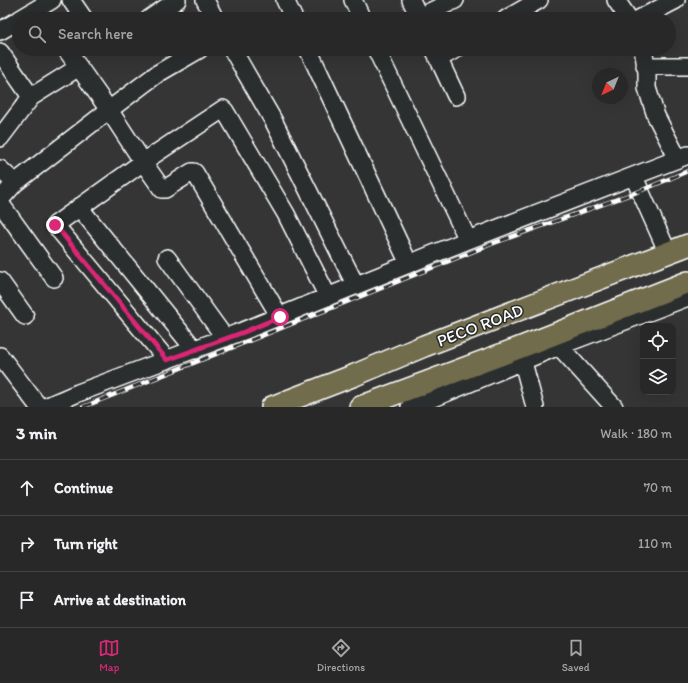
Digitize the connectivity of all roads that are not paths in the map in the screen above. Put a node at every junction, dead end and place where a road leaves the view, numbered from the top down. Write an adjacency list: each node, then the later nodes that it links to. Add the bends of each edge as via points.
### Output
1 (71, 0): 11 (street)
2 (177, 0): 12 (street)
3 (205, 0): 13 (street)
4 (285, 0): 14 (street)
5 (353, 0): 15 (street)
6 (411, 0): 16 (street)
7 (455, 0): 17 (street)
8 (539, 0): 18 (street)
9 (616, 0): 19 (street)
10 (676, 0): 20 (street)
11 (79, 12)
12 (159, 12)
13 (211, 12)
14 (291, 12)
15 (359, 12)
16 (417, 12)
17 (432, 12)
18 (518, 12)
19 (624, 12)
20 (653, 12)
21 (12, 23): 22 (street)
22 (0, 31)
23 (0, 52): 35 (street)
24 (71, 56): 33 (street)
25 (188, 56): 36 (street, via 157,74)
26 (236, 56): 53 (street, via 273,120)
27 (311, 56): 49 (street)
28 (379, 56): 45 (street)
29 (437, 56): 34 (street)
30 (644, 56): 31 (street)
31 (646, 66): 32 (street); 38 (street, via 647,88 656,116)
32 (688, 66)
33 (79, 67): 35 (street); 36 (street)
34 (456, 96)
35 (31, 97): 37 (street)
36 (109, 110): 39 (street); 42 (street)
37 (0, 138)
38 (683, 157): 41 (street)
39 (143, 162): 44 (street); 54 (street, via 225,110 286,214); 57 (street, via 164,189 192,172 195,173)
40 (0, 169): 42 (street)
41 (634, 177): 45 (street); 47 (street)
42 (14, 183): 43 (street)
43 (0, 201): 50 (street)
44 (79, 207): 60 (street); 63 (street, via 55,225)
45 (468, 240): 49 (street)
46 (688, 245): 47 (main road, PECO ROAD)
47 (668, 253): 64 (main road, PECO ROAD)
48 (167, 258): 58 (street)
49 (409, 264): 53 (street)
50 (54, 278)
51 (0, 281): 56 (street)
52 (688, 282): 61 (main road, PECO ROAD)
53 (356, 286): 54 (street)
54 (328, 297): 57 (street)
55 (688, 297): 59 (street)
56 (25, 316)
57 (280, 317): 58 (street)
58 (225, 338): 60 (street)
59 (559, 346): 61 (street); 72 (street)
60 (195, 350): 63 (street)
61 (521, 355): 65 (street); 66 (main road, PECO ROAD); 71 (street)
62 (0, 356): 67 (street)
63 (167, 360): 68 (street)
64 (355, 375): 66 (main road); 69 (main road, PECO ROAD)
65 (428, 404): 70 (street)
66 (363, 406)
67 (39, 407)
68 (44, 407)
69 (272, 407)
70 (410, 407)
71 (534, 407)
72 (614, 407)

